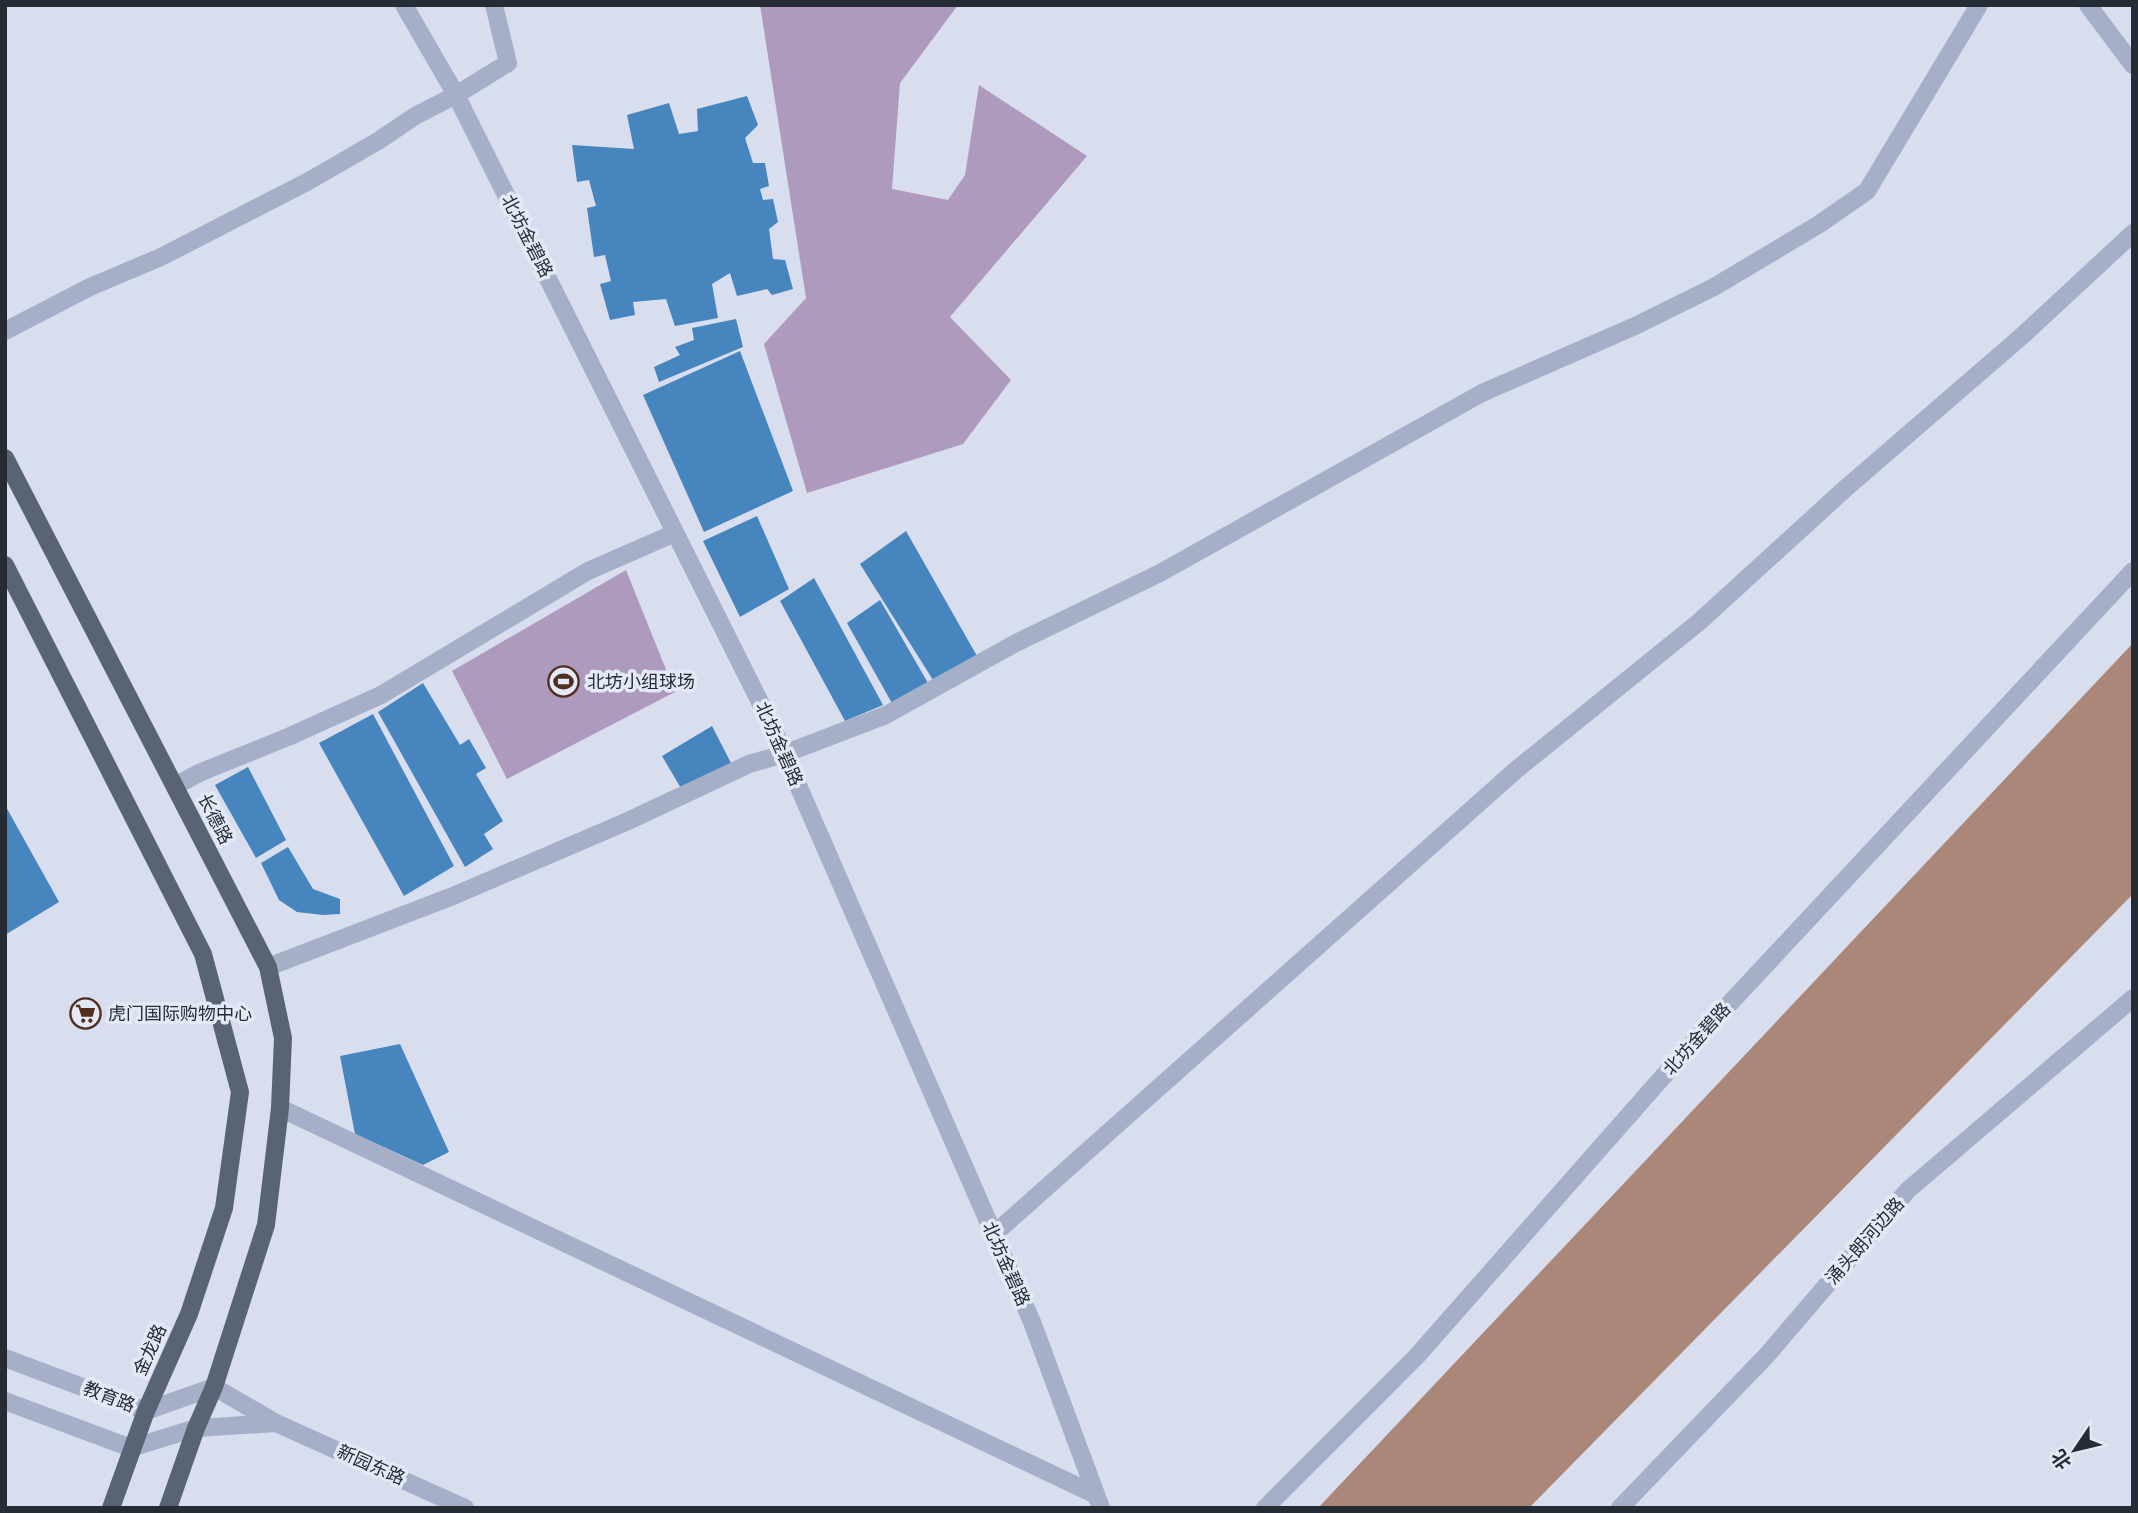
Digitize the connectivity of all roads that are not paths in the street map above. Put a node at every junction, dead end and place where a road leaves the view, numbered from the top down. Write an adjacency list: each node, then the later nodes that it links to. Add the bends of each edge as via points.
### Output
1 (404, 5): 6 (street, 北坊金碧路)
2 (494, 5): 6 (street, via 508,63)
3 (1979, 5): 13 (street, via 1867,191 1818,225 1714,287 1635,327 1482,393 1160,573 1014,644 886,715)
4 (2088, 5): 5 (street)
5 (2133, 65)
6 (456, 95): 8 (street, via 295,188); 10 (street, 北坊金碧路)
7 (2133, 233): 18 (street, via 1699,622 1516,770)
8 (5, 331)
9 (5, 458): 14 (main road, 长德路)
10 (676, 533): 13 (street, 北坊金碧路); 14 (street, via 588,571 381,695)
11 (5, 565): 22 (main road, 金龙路, via 203,954 240,1093 225,1208 189,1314)
12 (2133, 572): 30 (street, 北坊金碧路, via 1690,1046 1416,1357)
13 (784, 754): 15 (street, via 749,764 453,896); 18 (street, 北坊金碧路)
14 (175, 786): 15 (main road, 长德路)
15 (268, 967): 17 (main road, 长德路, via 283,1038)
16 (2133, 998): 31 (street, 涌头朗河边路, via 1908,1190 1766,1355)
17 (280, 1108): 20 (main road, 长德路, via 266,1225); 26 (street)
18 (993, 1235): 26 (street, 北坊金碧路, via 1032,1322)
19 (5, 1358): 22 (street, 教育路)
20 (214, 1387): 22 (street, 教育路); 23 (street, 新园东路); 24 (main road)
21 (5, 1401): 25 (street)
22 (146, 1411): 25 (main road, 金龙路)
23 (276, 1423): 24 (street, 新园东路); 29 (street, 新园东路)
24 (196, 1428): 25 (street); 28 (main road)
25 (131, 1448): 27 (main road, 金龙路)
26 (1098, 1502)
27 (111, 1508)
28 (168, 1508)
29 (465, 1508)
30 (1265, 1508)
31 (1620, 1508)

